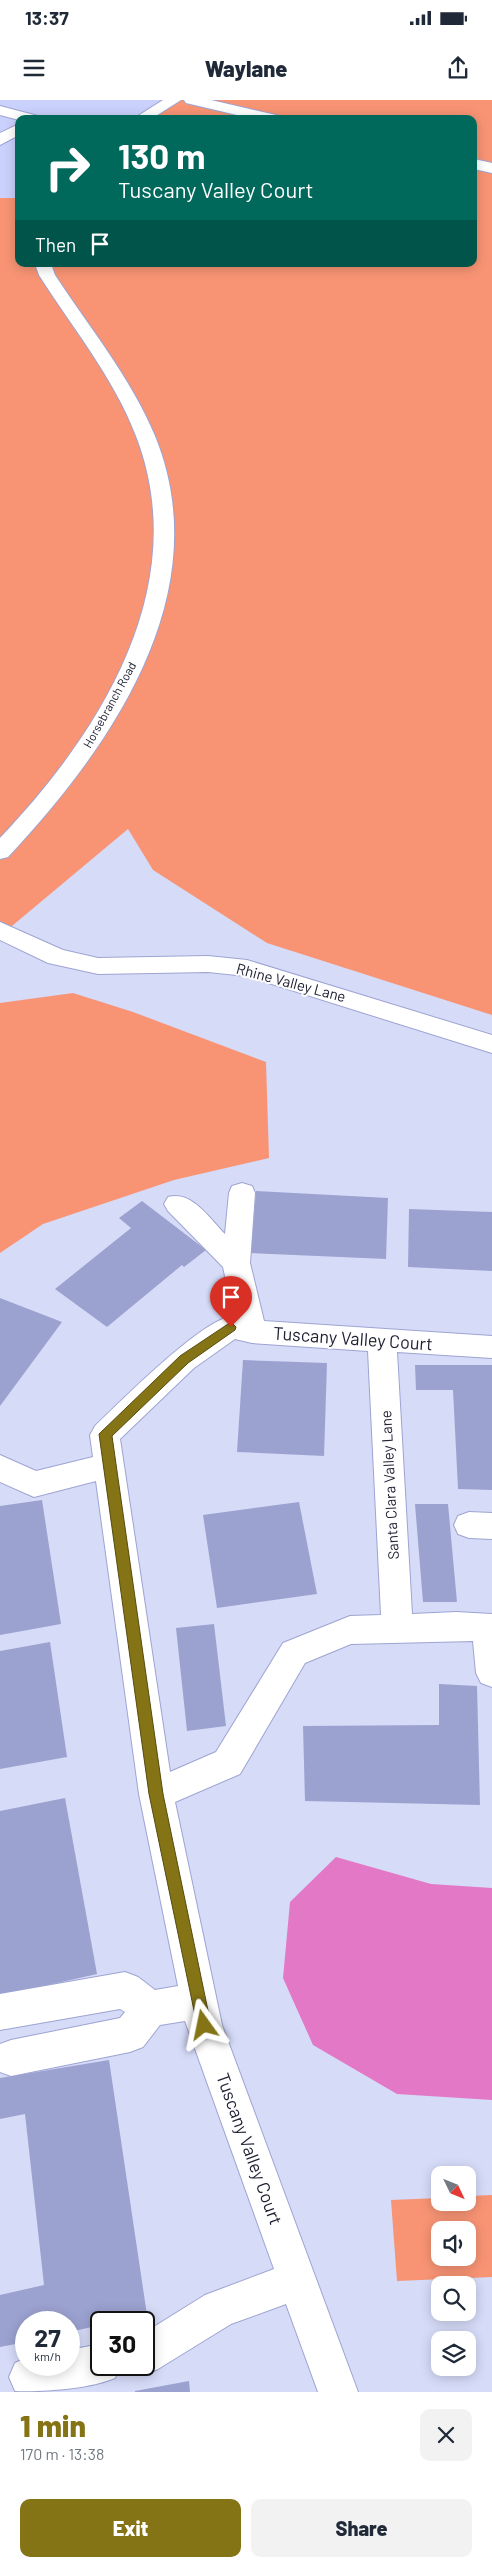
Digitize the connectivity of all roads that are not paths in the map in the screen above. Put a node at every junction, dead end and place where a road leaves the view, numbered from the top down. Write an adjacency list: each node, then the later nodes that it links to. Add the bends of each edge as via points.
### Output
1 (174, 100): 5 (street)
2 (191, 100): 6 (street)
3 (0, 110): 4 (street)
4 (18, 115)
5 (147, 115)
6 (257, 115)
7 (15, 131): 8 (street)
8 (0, 140)
9 (477, 165): 10 (street)
10 (492, 168)
11 (44, 267): 12 (street, Horsebranch Road, via 131,405 147,438 160,484 165,522 163,559 149,627 131,672 110,710 70,772 33,819)
12 (0, 852)
13 (0, 930): 14 (street, Rhine Valley Lane, via 57,957 98,966 208,964 247,968)
14 (492, 1044)
15 (242, 1194): 17 (street)
16 (178, 1204): 17 (street)
17 (236, 1263): 18 (street)
18 (252, 1332): 19 (street, Tuscany Valley Court); 21 (street, Tuscany Valley Court, via 231,1327 184,1360 106,1434)
19 (382, 1342): 20 (street, Tuscany Valley Court); 23 (street, Santa Clara Valley Lane)
20 (492, 1347)
21 (110, 1466): 22 (street, via 34,1484); 26 (street, Tuscany Valley Court)
22 (0, 1468)
23 (397, 1628): 24 (street); 26 (street, via 350,1630 294,1653 228,1763)
24 (490, 1628): 25 (street)
25 (492, 1673)
26 (156, 1794): 27 (street, Tuscany Valley Court)
27 (199, 2002): 28 (street); 31 (street, Tuscany Valley Court, via 204,2025)
28 (150, 2009): 29 (street, via 125,1990); 30 (street, via 130,2034)
29 (0, 2012)
30 (11, 2058)
31 (297, 2280): 32 (street, via 219,2309); 35 (street, Tuscany Valley Court)
32 (155, 2348)
33 (90, 2366): 34 (street)
34 (29, 2377)
35 (338, 2392)

